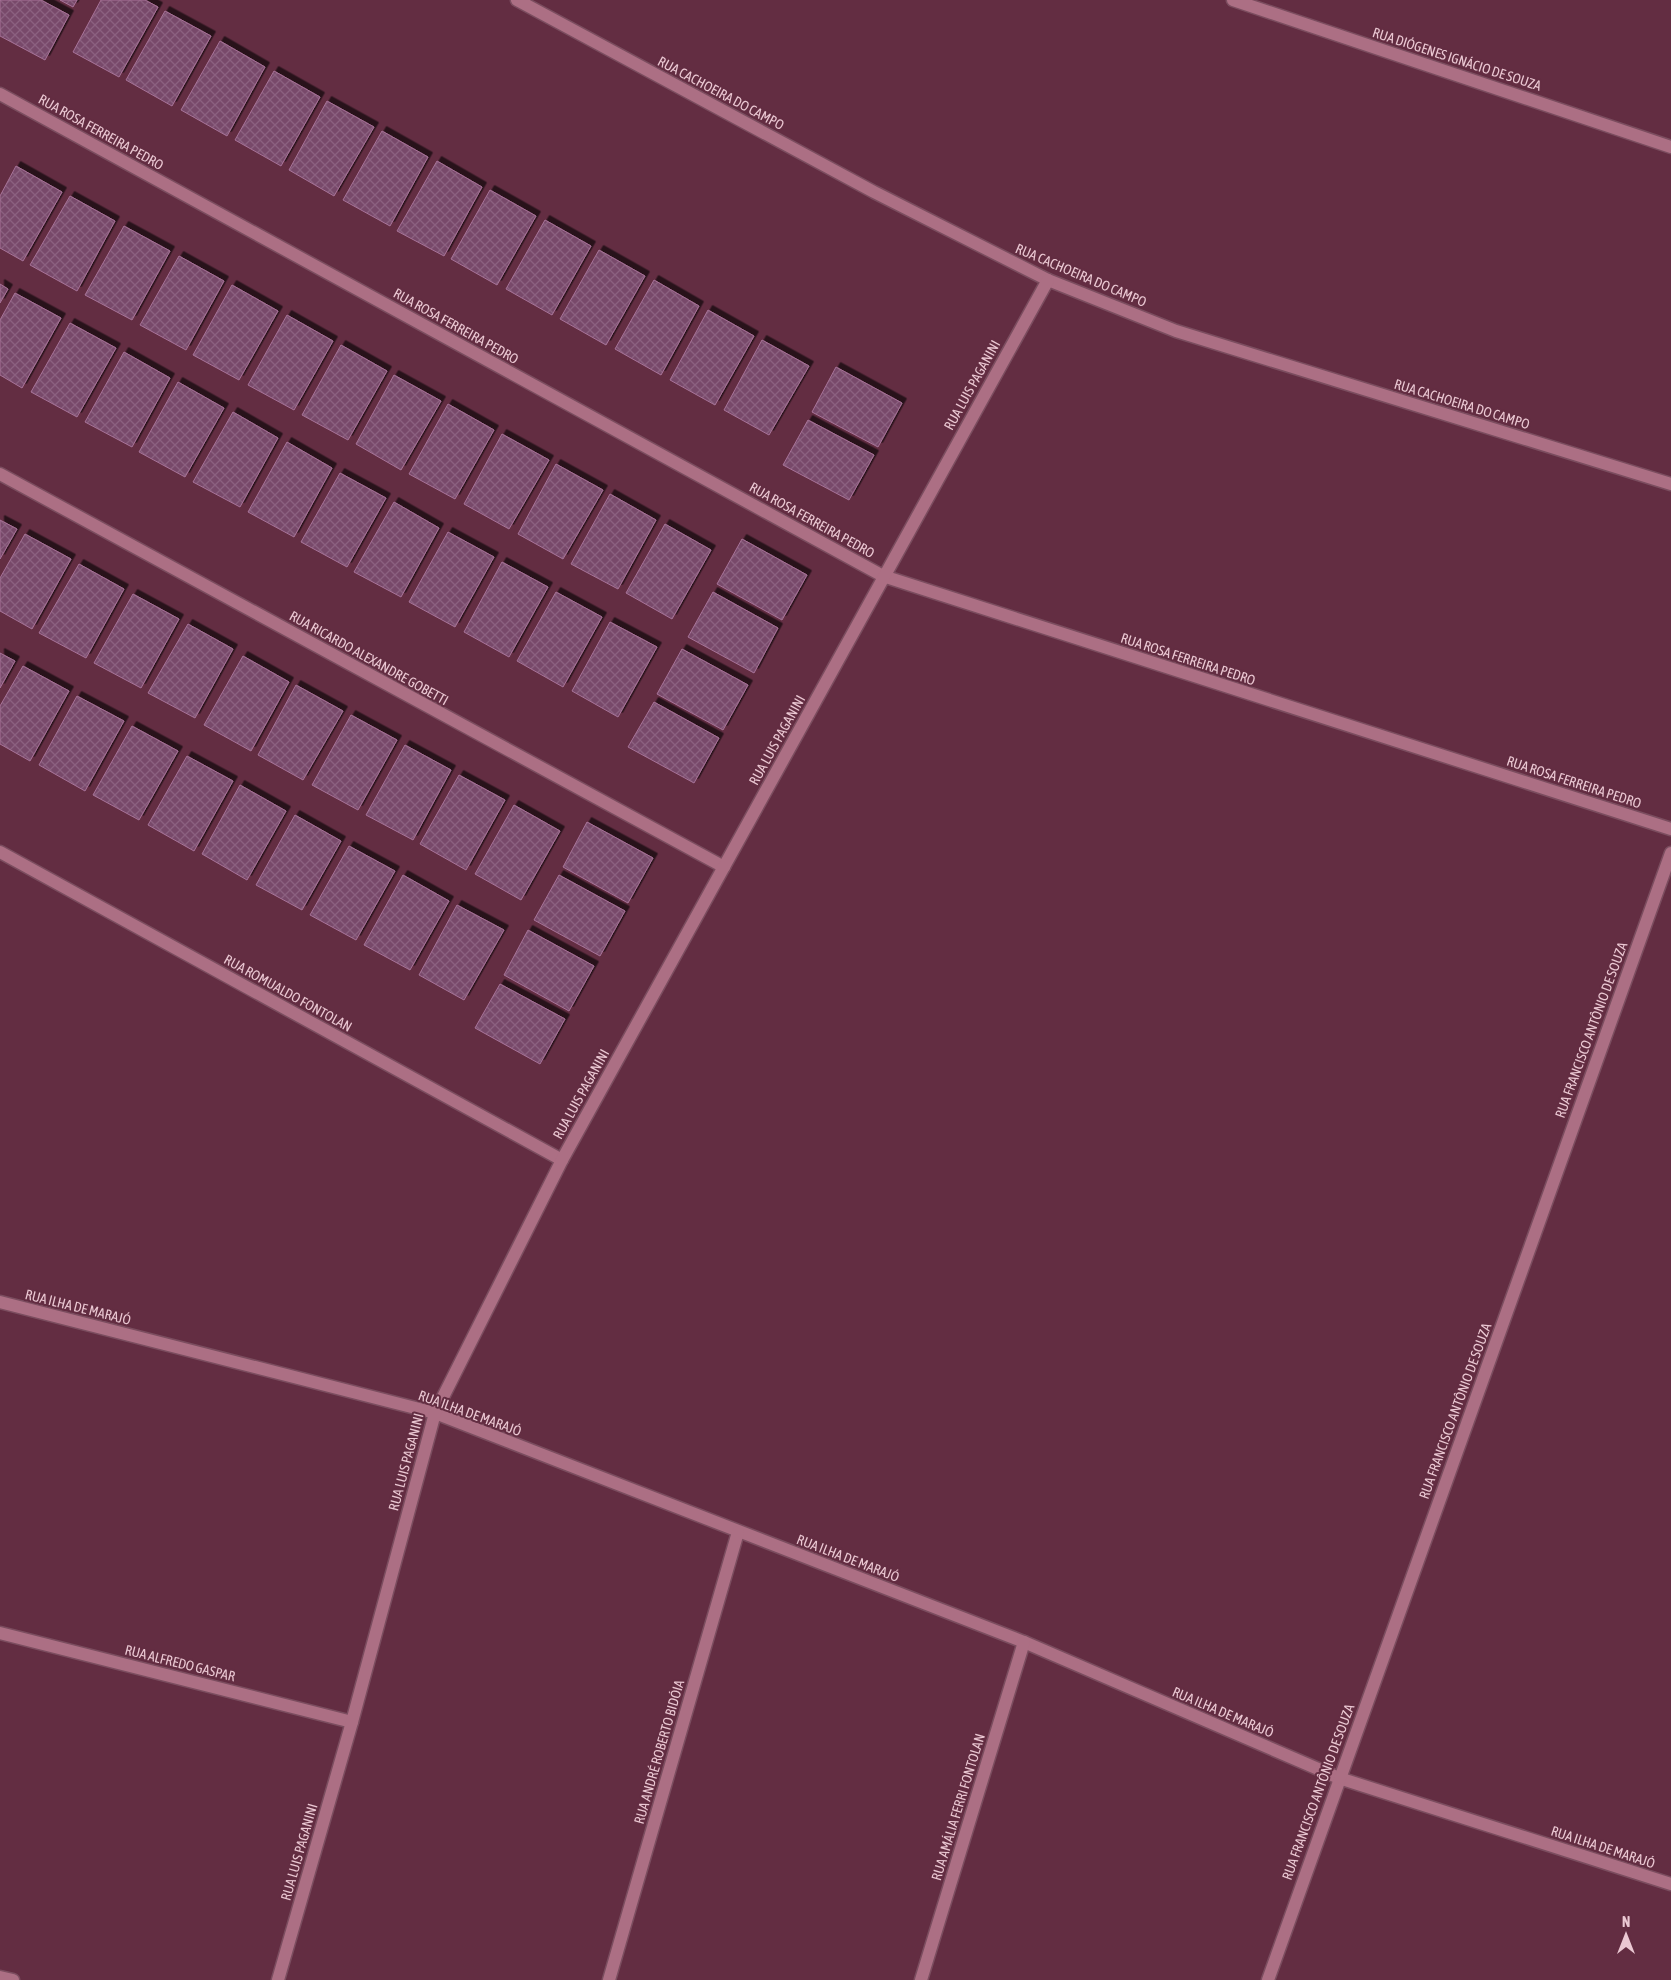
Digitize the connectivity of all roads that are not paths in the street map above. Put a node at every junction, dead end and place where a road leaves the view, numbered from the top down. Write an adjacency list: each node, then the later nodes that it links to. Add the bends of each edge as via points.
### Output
1 (517, 0): 5 (street, RUA CACHOEIRA DO CAMPO, via 874,192)
2 (1233, 0): 4 (street, RUA DIÓGENES IGNÁCIO DE SOUZA)
3 (0, 94): 8 (street, RUA ROSA FERREIRA PEDRO)
4 (1671, 147)
5 (1048, 280): 7 (street, RUA CACHOEIRA DO CAMPO, via 1176,331); 8 (street, RUA LUIS PAGANINI)
6 (0, 474): 12 (street, RUA RICARDO ALEXANDRE GOBETTI)
7 (1671, 484)
8 (883, 576): 9 (street, RUA ROSA FERREIRA PEDRO); 12 (street, RUA LUIS PAGANINI)
9 (1671, 830)
10 (0, 852): 13 (street, RUA ROMUALDO FONTOLAN)
11 (1671, 853): 20 (street, RUA FRANCISCO ANTÔNIO DE SOUZA)
12 (724, 867): 13 (street, RUA LUIS PAGANINI)
13 (562, 1160): 15 (street, RUA LUIS PAGANINI)
14 (0, 1302): 15 (street, RUA ILHA DE MARAJÓ)
15 (435, 1413): 16 (street, RUA ILHA DE MARAJÓ); 19 (street, RUA LUIS PAGANINI)
16 (738, 1532): 18 (street, RUA ILHA DE MARAJÓ); 25 (street, RUA ANDRÉ ROBERTO BIDÓIA)
17 (0, 1633): 19 (street, RUA ALFREDO GASPAR)
18 (1024, 1642): 20 (street, RUA ILHA DE MARAJÓ); 26 (street, RUA AMÁLIA FERRI FONTOLAN)
19 (352, 1722): 24 (street, RUA LUIS PAGANINI)
20 (1339, 1778): 21 (street, RUA ILHA DE MARAJÓ); 27 (street, RUA FRANCISCO ANTÔNIO DE SOUZA)
21 (1671, 1884)
22 (0, 1977): 23 (street)
23 (13, 1980)
24 (278, 1980)
25 (609, 1980)
26 (921, 1980)
27 (1268, 1980)

